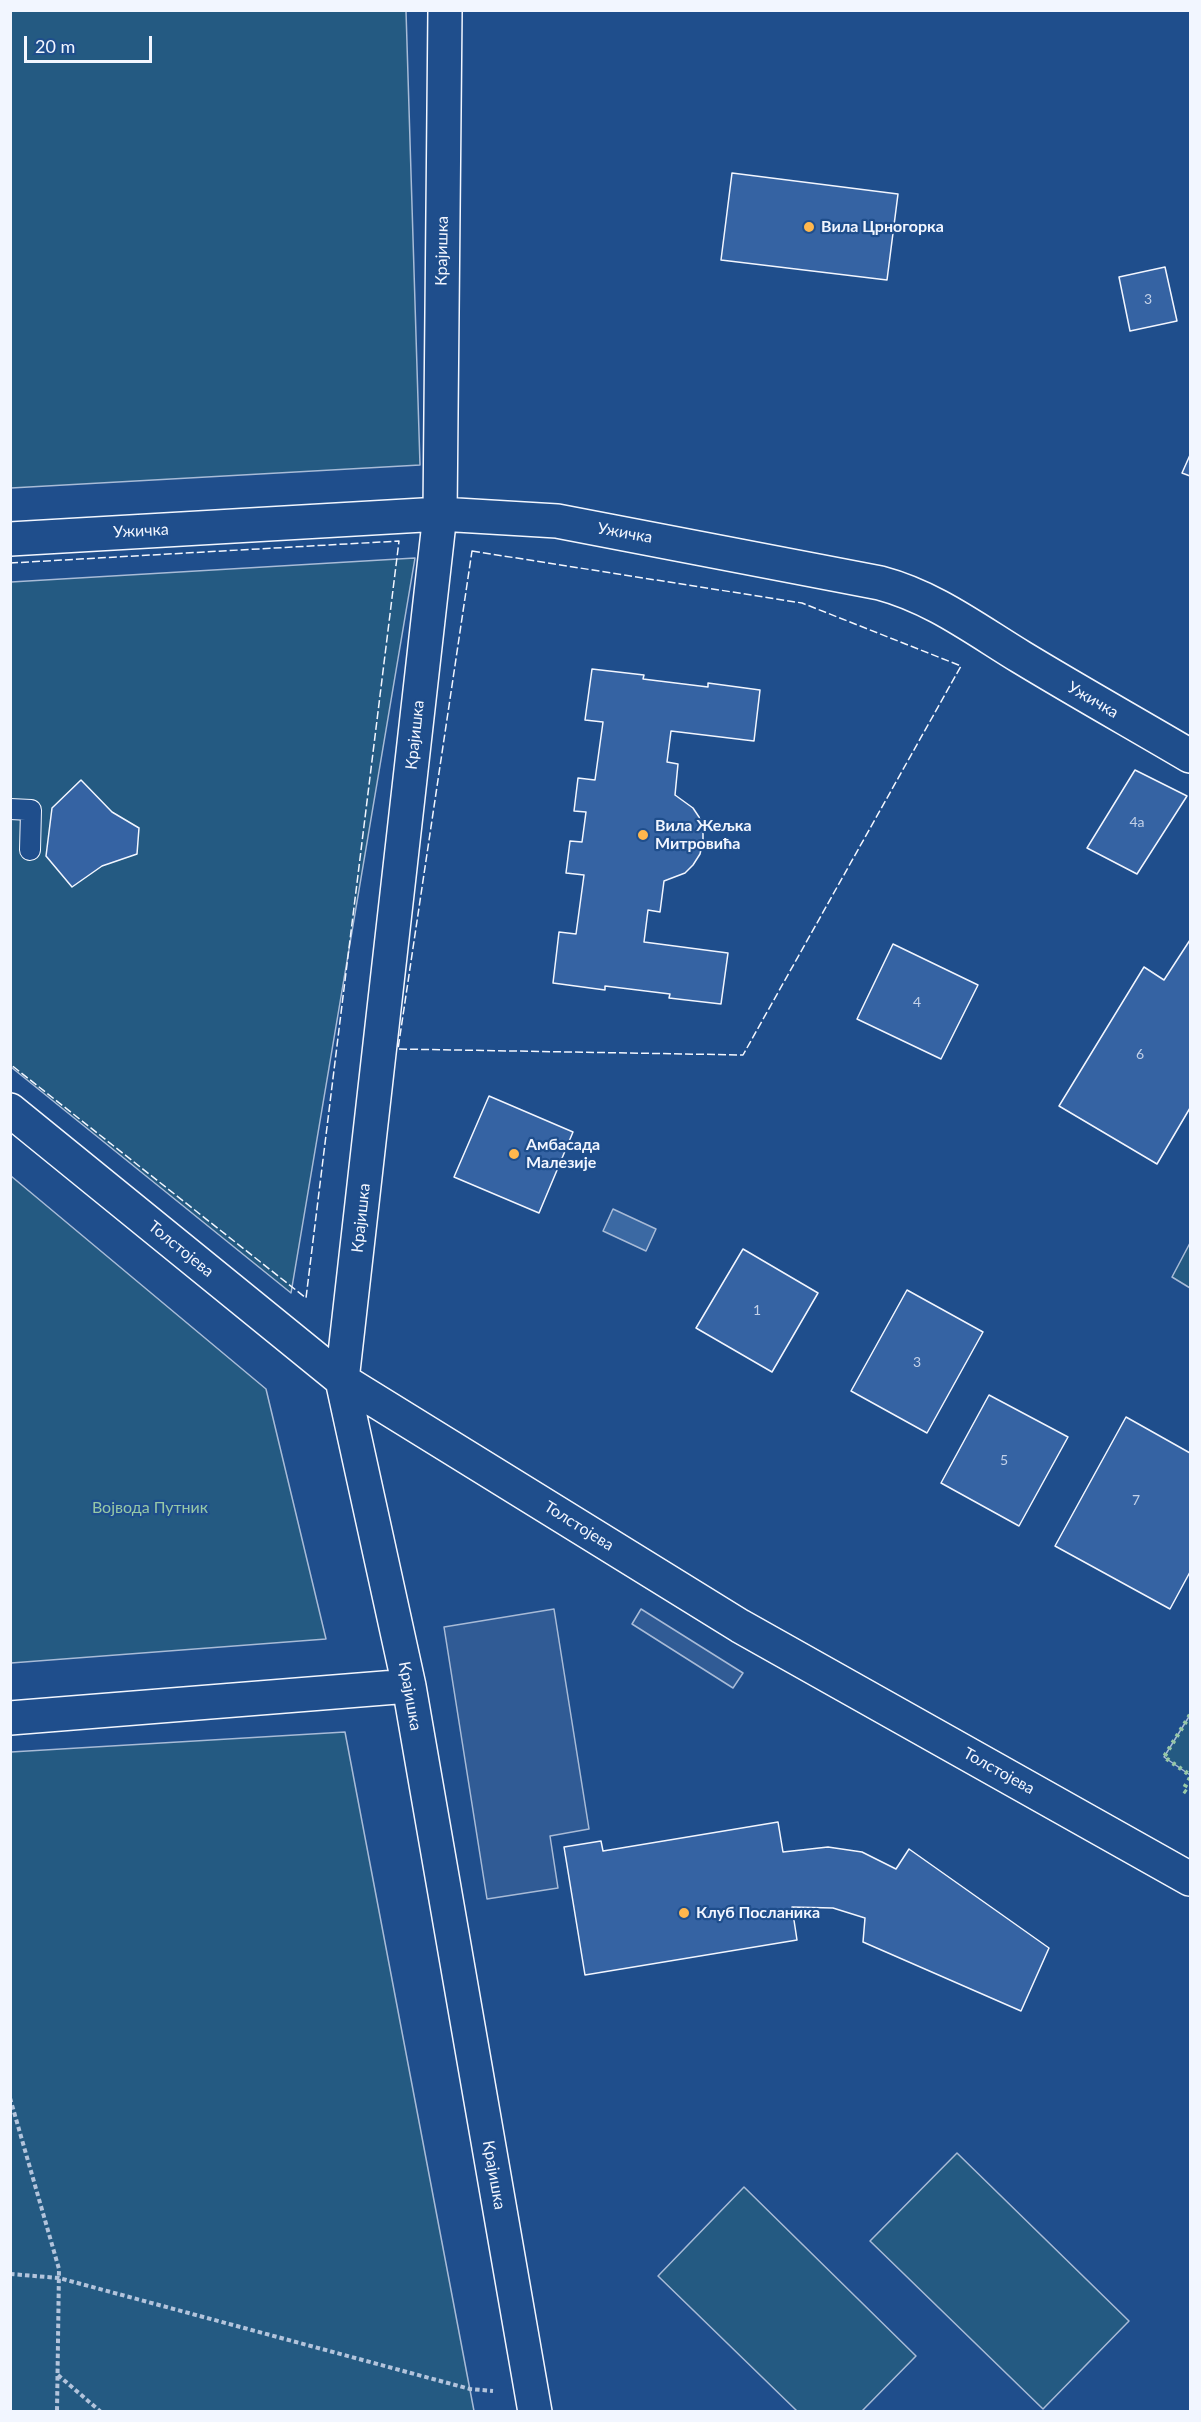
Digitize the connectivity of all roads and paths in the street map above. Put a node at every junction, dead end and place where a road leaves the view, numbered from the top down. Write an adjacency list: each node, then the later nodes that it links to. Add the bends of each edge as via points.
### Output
1 (445, 10): 2 (street, Крајишка)
2 (440, 514): 3 (street, Ужичка); 4 (street, Ужичка, via 556,521 906,590 955,615); 8 (street, Крајишка)
3 (10, 539)
4 (1191, 756)
5 (10, 809): 6 (lane, via 32,810)
6 (30, 850)
7 (10, 1110): 8 (street, Толстојева)
8 (342, 1380): 9 (street, Крајишка); 11 (street, Толстојева, via 740,1626)
9 (410, 1686): 10 (street); 16 (street, Крајишка)
10 (10, 1718)
11 (1191, 1879)
12 (10, 2098): 14 (path)
13 (10, 2274): 14 (path)
14 (59, 2278): 15 (path); 16 (path)
15 (57, 2375): 17 (path); 18 (path)
16 (534, 2403)
17 (57, 2412)
18 (101, 2412)

